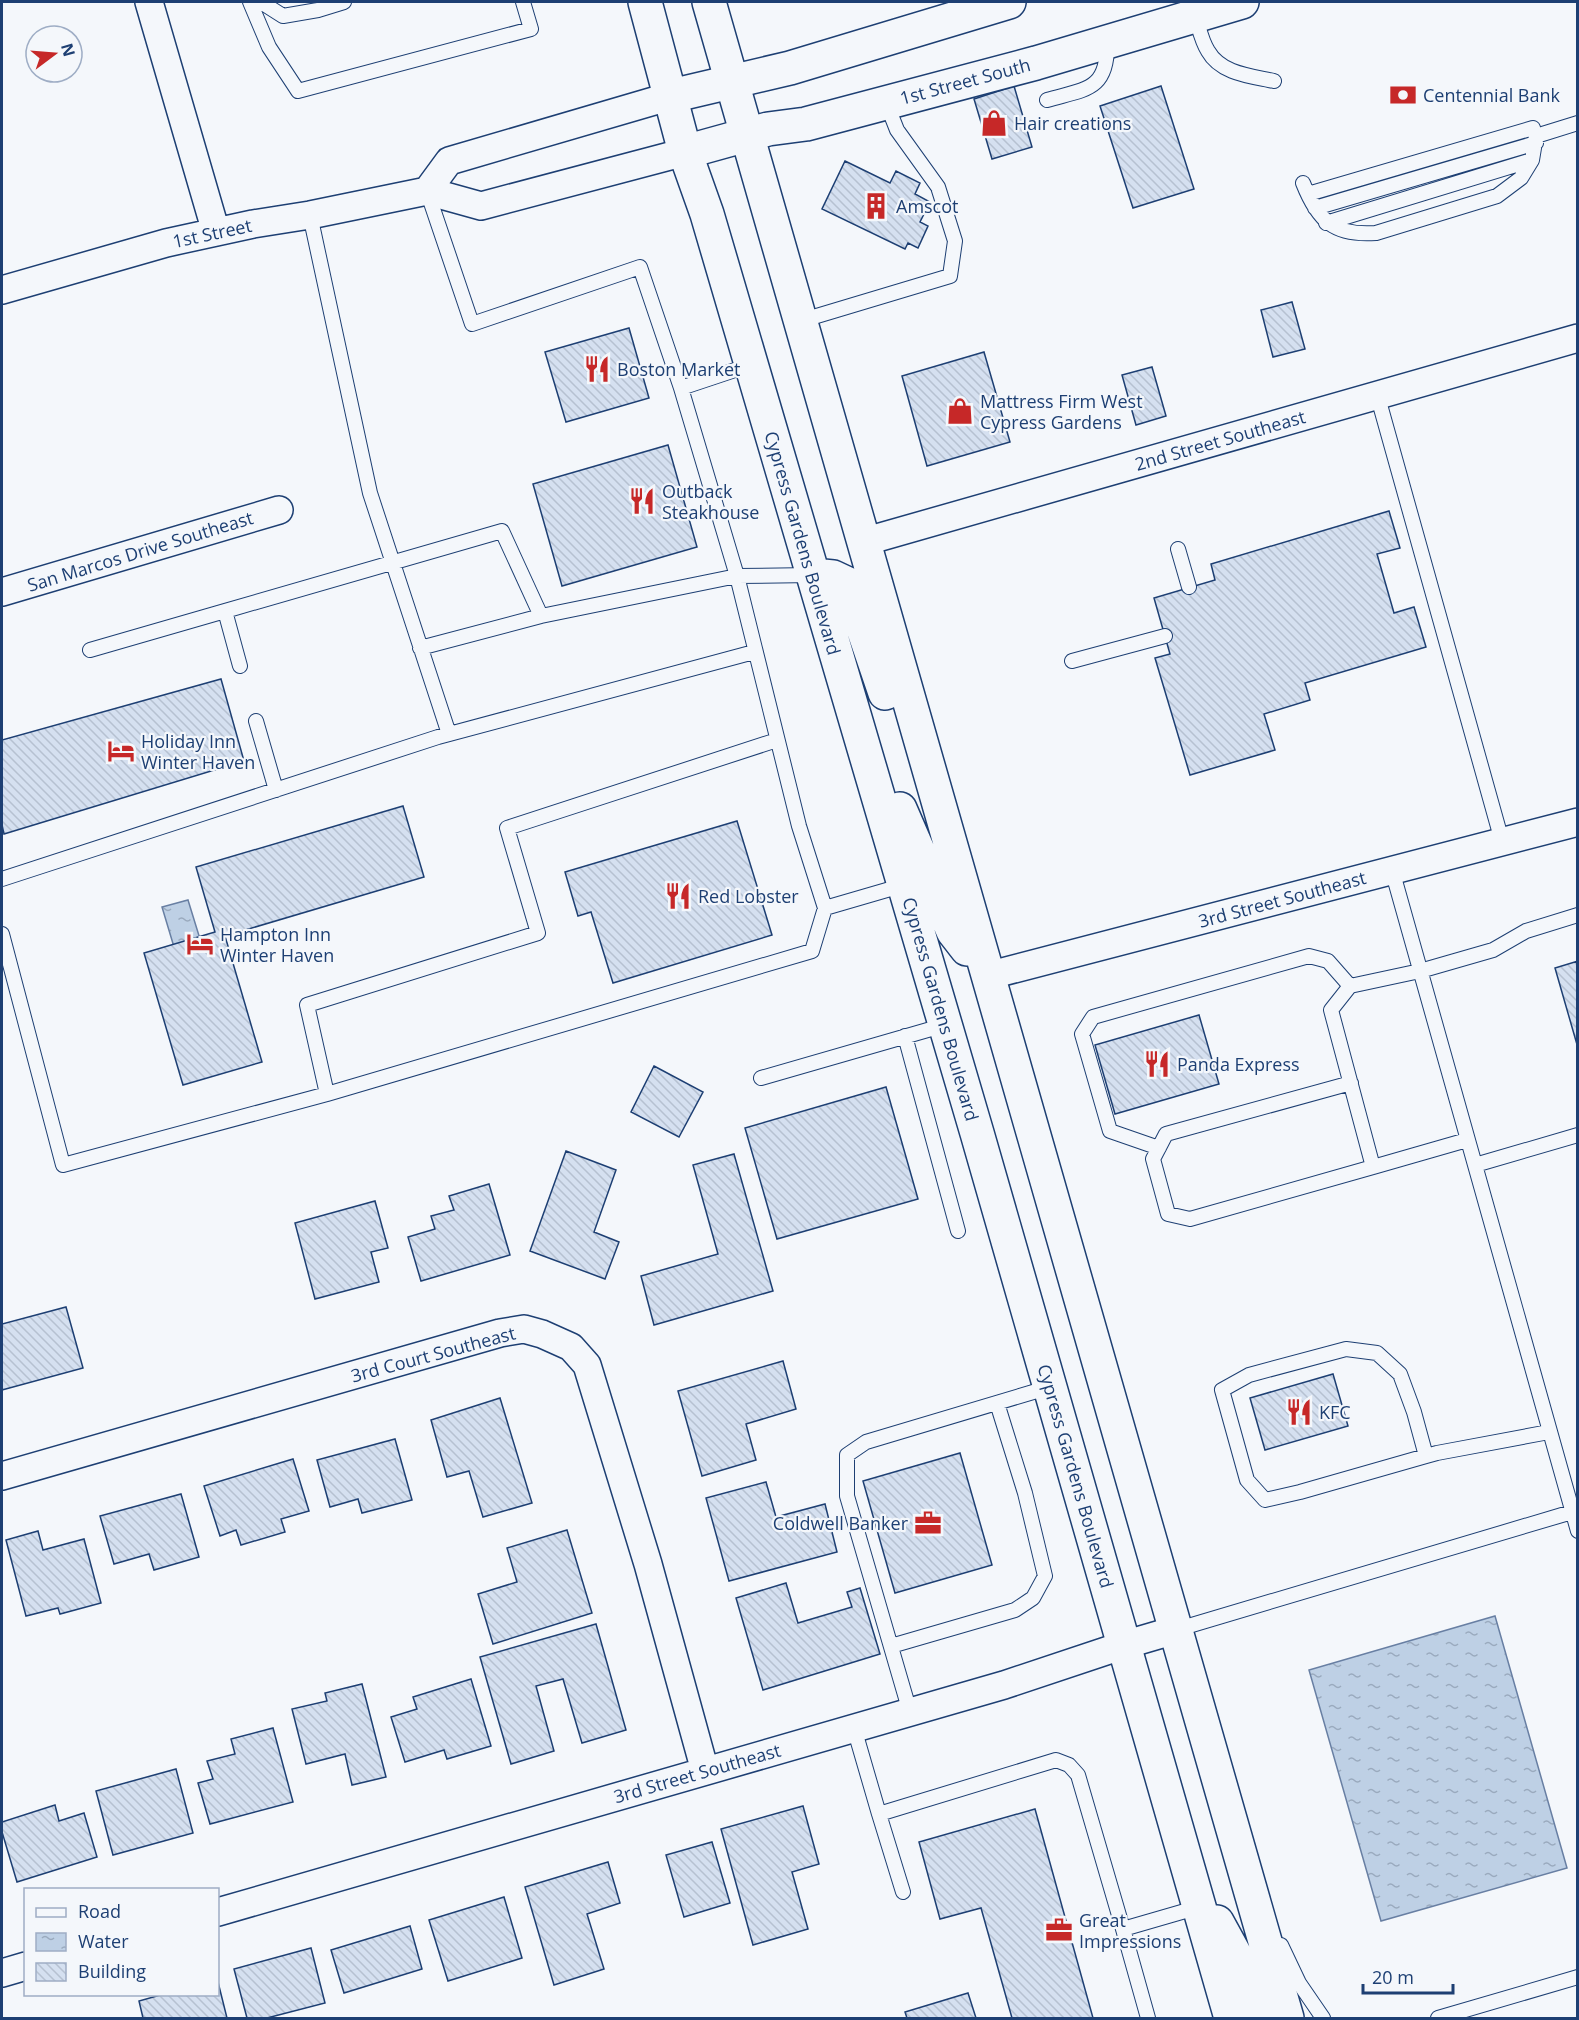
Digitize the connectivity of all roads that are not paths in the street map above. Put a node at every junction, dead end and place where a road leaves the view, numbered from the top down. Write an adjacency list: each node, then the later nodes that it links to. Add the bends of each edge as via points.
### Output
1 (149, 2): 27 (street)
2 (250, 2): 5 (lane, via 269,47 298,91 531,29)
3 (261, 2): 4 (lane, via 283,16)
4 (344, 2)
5 (523, 2)
6 (645, 2): 15 (main road, Cypress Gardens Boulevard)
7 (709, 2): 13 (main road)
8 (1009, 2): 10 (main road)
9 (1242, 2): 11 (main road, 1st Street South)
10 (963, 8): 13 (main road, via 790,68)
11 (1195, 15): 12 (main road, 1st Street South); 14 (lane, via 1214,59 1236,73)
12 (1107, 43): 16 (lane, via 1105,68 1094,84); 17 (main road, 1st Street South)
13 (732, 81): 15 (main road); 19 (main road)
14 (1274, 81)
15 (671, 96): 21 (main road, Cypress Gardens Boulevard); 23 (street, via 449,161)
16 (1047, 100)
17 (886, 102): 19 (main road, 1st Street South); 29 (lane, via 897,130 938,187 955,241 950,276)
18 (1578, 123): 20 (lane)
19 (748, 135): 21 (main road, 1st Street South); 29 (main road)
20 (1535, 135): 22 (lane); 24 (lane); 24 (lane, via 1306,188)
21 (685, 152): 23 (street, 1st Street, via 481,206); 31 (main road, Cypress Gardens Boulevard)
22 (1532, 160): 26 (lane); 26 (lane, via 1521,178 1497,196 1376,233 1340,231)
23 (426, 191): 25 (street, 1st Street); 32 (lane, via 472,324 640,267)
24 (1315, 208): 26 (lane)
25 (310, 215): 27 (street, 1st Street); 37 (lane, via 370,493)
26 (1326, 223)
27 (216, 232): 28 (street, 1st Street)
28 (2, 290)
29 (800, 321): 35 (main road)
30 (1578, 338): 33 (street, 2nd Street Southeast)
31 (750, 365): 32 (lane); 38 (main road, Cypress Gardens Boulevard)
32 (681, 388): 39 (lane)
33 (1377, 394): 35 (street, 2nd Street Southeast); 57 (lane)
34 (279, 510): 41 (street, San Marcos Drive Southeast)
35 (862, 542): 53 (main road)
36 (1178, 549): 40 (lane)
37 (393, 564): 42 (lane); 43 (lane, via 502,531); 45 (lane)
38 (813, 574): 39 (lane); 53 (main road, via 848,584 898,728); 54 (main road, Cypress Gardens Boulevard)
39 (737, 576): 43 (lane); 47 (lane)
40 (1189, 587)
41 (2, 592)
42 (225, 611): 46 (lane); 49 (lane)
43 (541, 616): 45 (lane)
44 (1165, 636): 48 (lane)
45 (420, 648): 51 (lane)
46 (90, 650)
47 (754, 652): 51 (lane); 52 (lane)
48 (1072, 661)
49 (240, 666)
50 (256, 721): 55 (lane)
51 (448, 734): 55 (lane)
52 (777, 740): 61 (lane); 71 (lane, via 507,828 538,933 307,1005)
53 (923, 754): 65 (main road)
54 (867, 759): 60 (main road, Cypress Gardens Boulevard); 65 (main road, via 877,764 953,931)
55 (276, 790): 59 (lane)
56 (1578, 822): 57 (street, 3rd Street Southeast)
57 (1502, 841): 58 (street, 3rd Street Southeast)
58 (1392, 870): 64 (lane); 65 (street, 3rd Street Southeast)
59 (2, 879)
60 (904, 885): 61 (lane); 67 (main road, Cypress Gardens Boulevard)
61 (825, 908): 71 (lane, via 812,951)
62 (1578, 915): 64 (lane, via 1526,932 1493,950)
63 (2, 933): 71 (lane, via 63,1165)
64 (1420, 971): 66 (lane); 73 (lane)
65 (987, 976): 85 (main road)
66 (1350, 986): 70 (lane, via 1331,1010); 74 (lane, via 1328,961 1309,956 1093,1017 1082,1034 1110,1131)
67 (945, 1025): 68 (lane); 78 (main road, Cypress Gardens Boulevard)
68 (905, 1036): 69 (lane); 77 (lane)
69 (761, 1078)
70 (1351, 1083): 74 (lane, via 1166,1134); 76 (lane)
71 (327, 1094)
72 (1578, 1135): 75 (lane)
73 (1467, 1140): 75 (lane); 76 (lane)
74 (1159, 1148): 76 (lane, via 1153,1159 1168,1214 1190,1219)
75 (1475, 1165): 80 (lane)
76 (1374, 1167)
77 (958, 1231)
78 (1050, 1387): 79 (lane); 86 (main road, Cypress Gardens Boulevard)
79 (997, 1402): 87 (lane, via 1045,1576 1033,1598 1015,1610); 87 (lane, via 866,1442 847,1455 847,1496)
80 (1549, 1432): 81 (lane); 83 (lane)
81 (1426, 1456): 81 (lane, via 1265,1500 1247,1480 1222,1390 1249,1375 1346,1349 1377,1353 1401,1374)
82 (2, 1476): 90 (street, 3rd Court Southeast, via 500,1333 524,1329 542,1334 571,1347 587,1365 648,1564)
83 (1576, 1511): 84 (lane); 85 (lane)
84 (1578, 1531)
85 (1176, 1630): 86 (street, 3rd Street Southeast); 92 (main road)
86 (1124, 1645): 88 (street, 3rd Street Southeast); 93 (main road, Cypress Gardens Boulevard)
87 (891, 1646): 88 (lane)
88 (910, 1712): 89 (street, 3rd Street Southeast)
89 (854, 1728): 90 (street, 3rd Street Southeast); 91 (lane)
90 (705, 1771): 96 (street, 3rd Street Southeast)
91 (879, 1814): 94 (lane); 97 (lane, via 1056,1760 1069,1765 1078,1775)
92 (1237, 1843): 104 (main road); 105 (lane, via 1299,1983)
93 (1189, 1870): 95 (main road, Cypress Gardens Boulevard); 103 (main road, via 1245,1973 1261,2013)
94 (903, 1892)
95 (1199, 1906): 97 (lane); 102 (main road, Cypress Gardens Boulevard)
96 (219, 1912)
97 (1123, 1929): 101 (lane)
98 (24, 1967): 99 (street)
99 (2, 1973)
100 (1578, 1977): 106 (lane)
101 (1148, 2019)
102 (1231, 2019)
103 (1269, 2019)
104 (1287, 2019)
105 (1323, 2019)
106 (1438, 2019)

